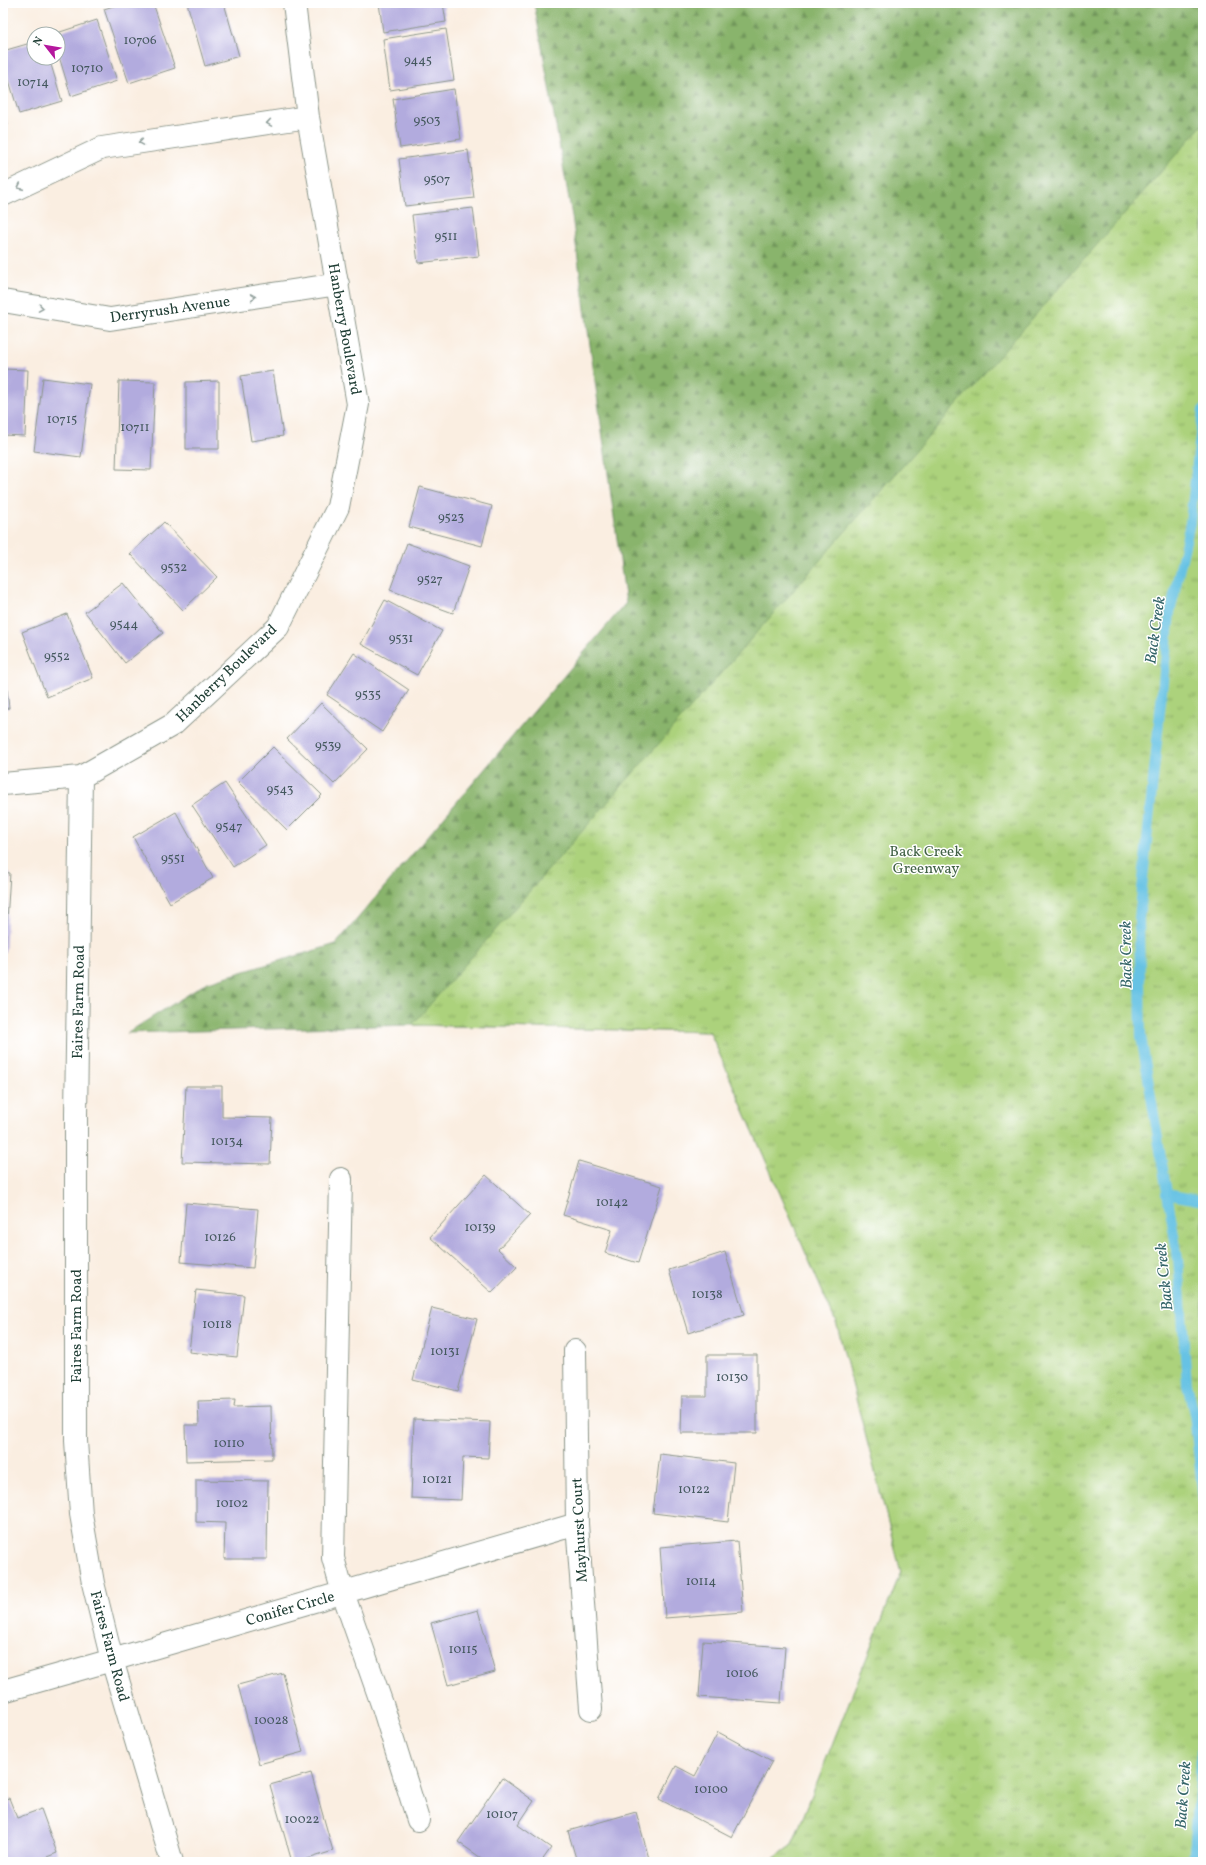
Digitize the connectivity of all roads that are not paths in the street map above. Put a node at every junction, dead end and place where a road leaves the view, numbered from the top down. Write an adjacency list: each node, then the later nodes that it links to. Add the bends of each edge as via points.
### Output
1 (294, 3): 2 (street, Hanberry Boulevard)
2 (308, 117): 3 (street, one-way to 3, via 102,148); 4 (street, Hanberry Boulevard)
3 (3, 195)
4 (338, 284): 5 (street, Derryrush Avenue, one-way to 4, via 110,319); 6 (street, Hanberry Boulevard, via 358,404 338,507 278,627 174,724)
5 (3, 301)
6 (81, 777): 7 (street, Hanberry Boulevard); 12 (street, Faires Farm Road, via 76,1115 76,1441 81,1514 93,1583)
7 (3, 784)
8 (341, 1179): 11 (street, via 333,1558)
9 (575, 1351): 10 (street, Mayhurst Court)
10 (576, 1524): 11 (street, Conifer Circle); 14 (street, Mayhurst Court)
11 (343, 1593): 12 (street, Conifer Circle); 15 (street, via 383,1706)
12 (112, 1660): 13 (street, Conifer Circle); 16 (street, Faires Farm Road)
13 (3, 1691)
14 (591, 1709)
15 (418, 1820)
16 (172, 1862)

